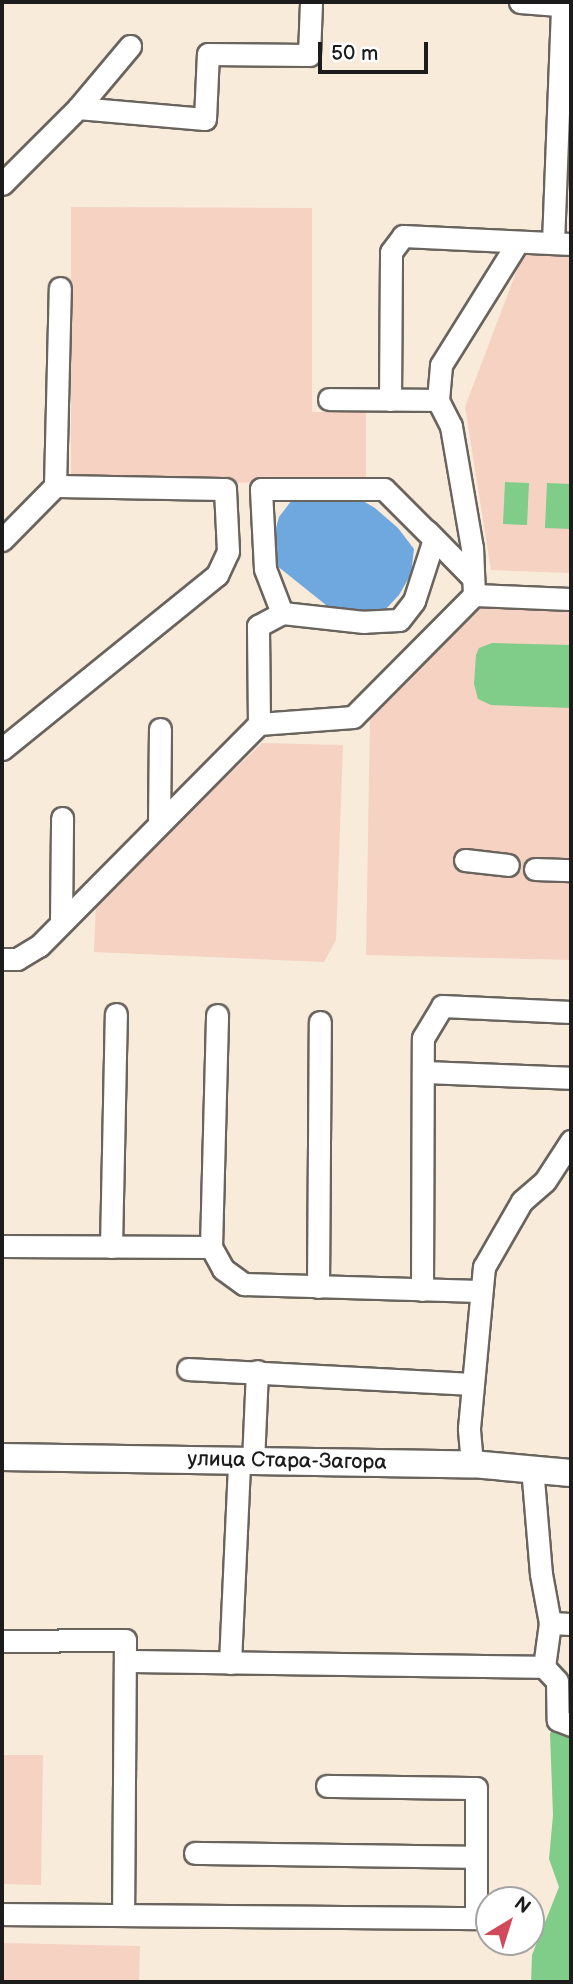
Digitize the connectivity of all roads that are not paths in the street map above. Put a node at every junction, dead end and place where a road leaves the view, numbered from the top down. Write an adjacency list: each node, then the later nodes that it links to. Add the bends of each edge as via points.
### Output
1 (311, 2): 5 (street, via 309,55 208,54 205,119)
2 (520, 2): 3 (street)
3 (567, 5): 8 (street)
4 (130, 46): 5 (street)
5 (78, 108): 6 (street)
6 (2, 184)
7 (518, 242): 8 (street); 11 (street, via 403,236 391,253); 12 (street, via 441,365)
8 (562, 243)
9 (60, 288): 13 (street)
10 (329, 399): 11 (street)
11 (390, 400): 12 (street)
12 (438, 400): 18 (street, via 451,426)
13 (55, 486): 14 (street); 17 (street)
14 (225, 489): 15 (street); 23 (street, via 228,551 217,575)
15 (261, 489): 16 (street, via 384,489); 20 (street, via 265,569)
16 (434, 539): 18 (street); 20 (street, via 414,601 399,620 364,622)
17 (2, 540)
18 (474, 586): 19 (street); 21 (street, via 353,717)
19 (571, 599)
20 (282, 613): 21 (street, via 258,626)
21 (259, 724): 25 (street)
22 (160, 729): 25 (street)
23 (2, 749)
24 (62, 818): 30 (street)
25 (159, 824): 30 (street)
26 (465, 860): 27 (street)
27 (508, 865)
28 (535, 869): 29 (street)
29 (571, 870)
30 (61, 921): 31 (street, via 38,946 17,959)
31 (2, 959)
32 (571, 1012): 36 (street, via 442,1006 423,1038)
33 (116, 1014): 40 (street)
34 (217, 1015): 41 (street)
35 (320, 1022): 42 (street)
36 (423, 1072): 37 (street); 43 (street)
37 (571, 1077)
38 (571, 1140): 44 (street, via 545,1181 522,1201 484,1267)
39 (2, 1245): 40 (street)
40 (111, 1247): 41 (street)
41 (211, 1247): 42 (street, via 223,1269 244,1284)
42 (318, 1287): 43 (street)
43 (422, 1290): 44 (street)
44 (480, 1291): 47 (street)
45 (188, 1369): 46 (street)
46 (257, 1371): 47 (street); 49 (street)
47 (472, 1384): 50 (street)
48 (2, 1457): 49 (main road, улица Стара-Загора)
49 (246, 1461): 50 (main road, улица Стара-Загора); 57 (street)
50 (472, 1464): 51 (main road, улица Стара-Загора)
51 (532, 1467): 52 (main road, улица Стара-Загора); 53 (street)
52 (571, 1473)
53 (550, 1623): 54 (street); 58 (street)
54 (571, 1624)
55 (2, 1641): 56 (street, via 125,1640)
56 (125, 1661): 57 (street); 64 (street)
57 (230, 1663): 58 (street)
58 (544, 1667): 59 (street, via 557,1681 558,1720)
59 (571, 1725)
60 (327, 1786): 62 (street, via 476,1788)
61 (195, 1853): 62 (street)
62 (476, 1857): 64 (street, via 476,1918)
63 (2, 1914): 64 (street)
64 (123, 1915)

